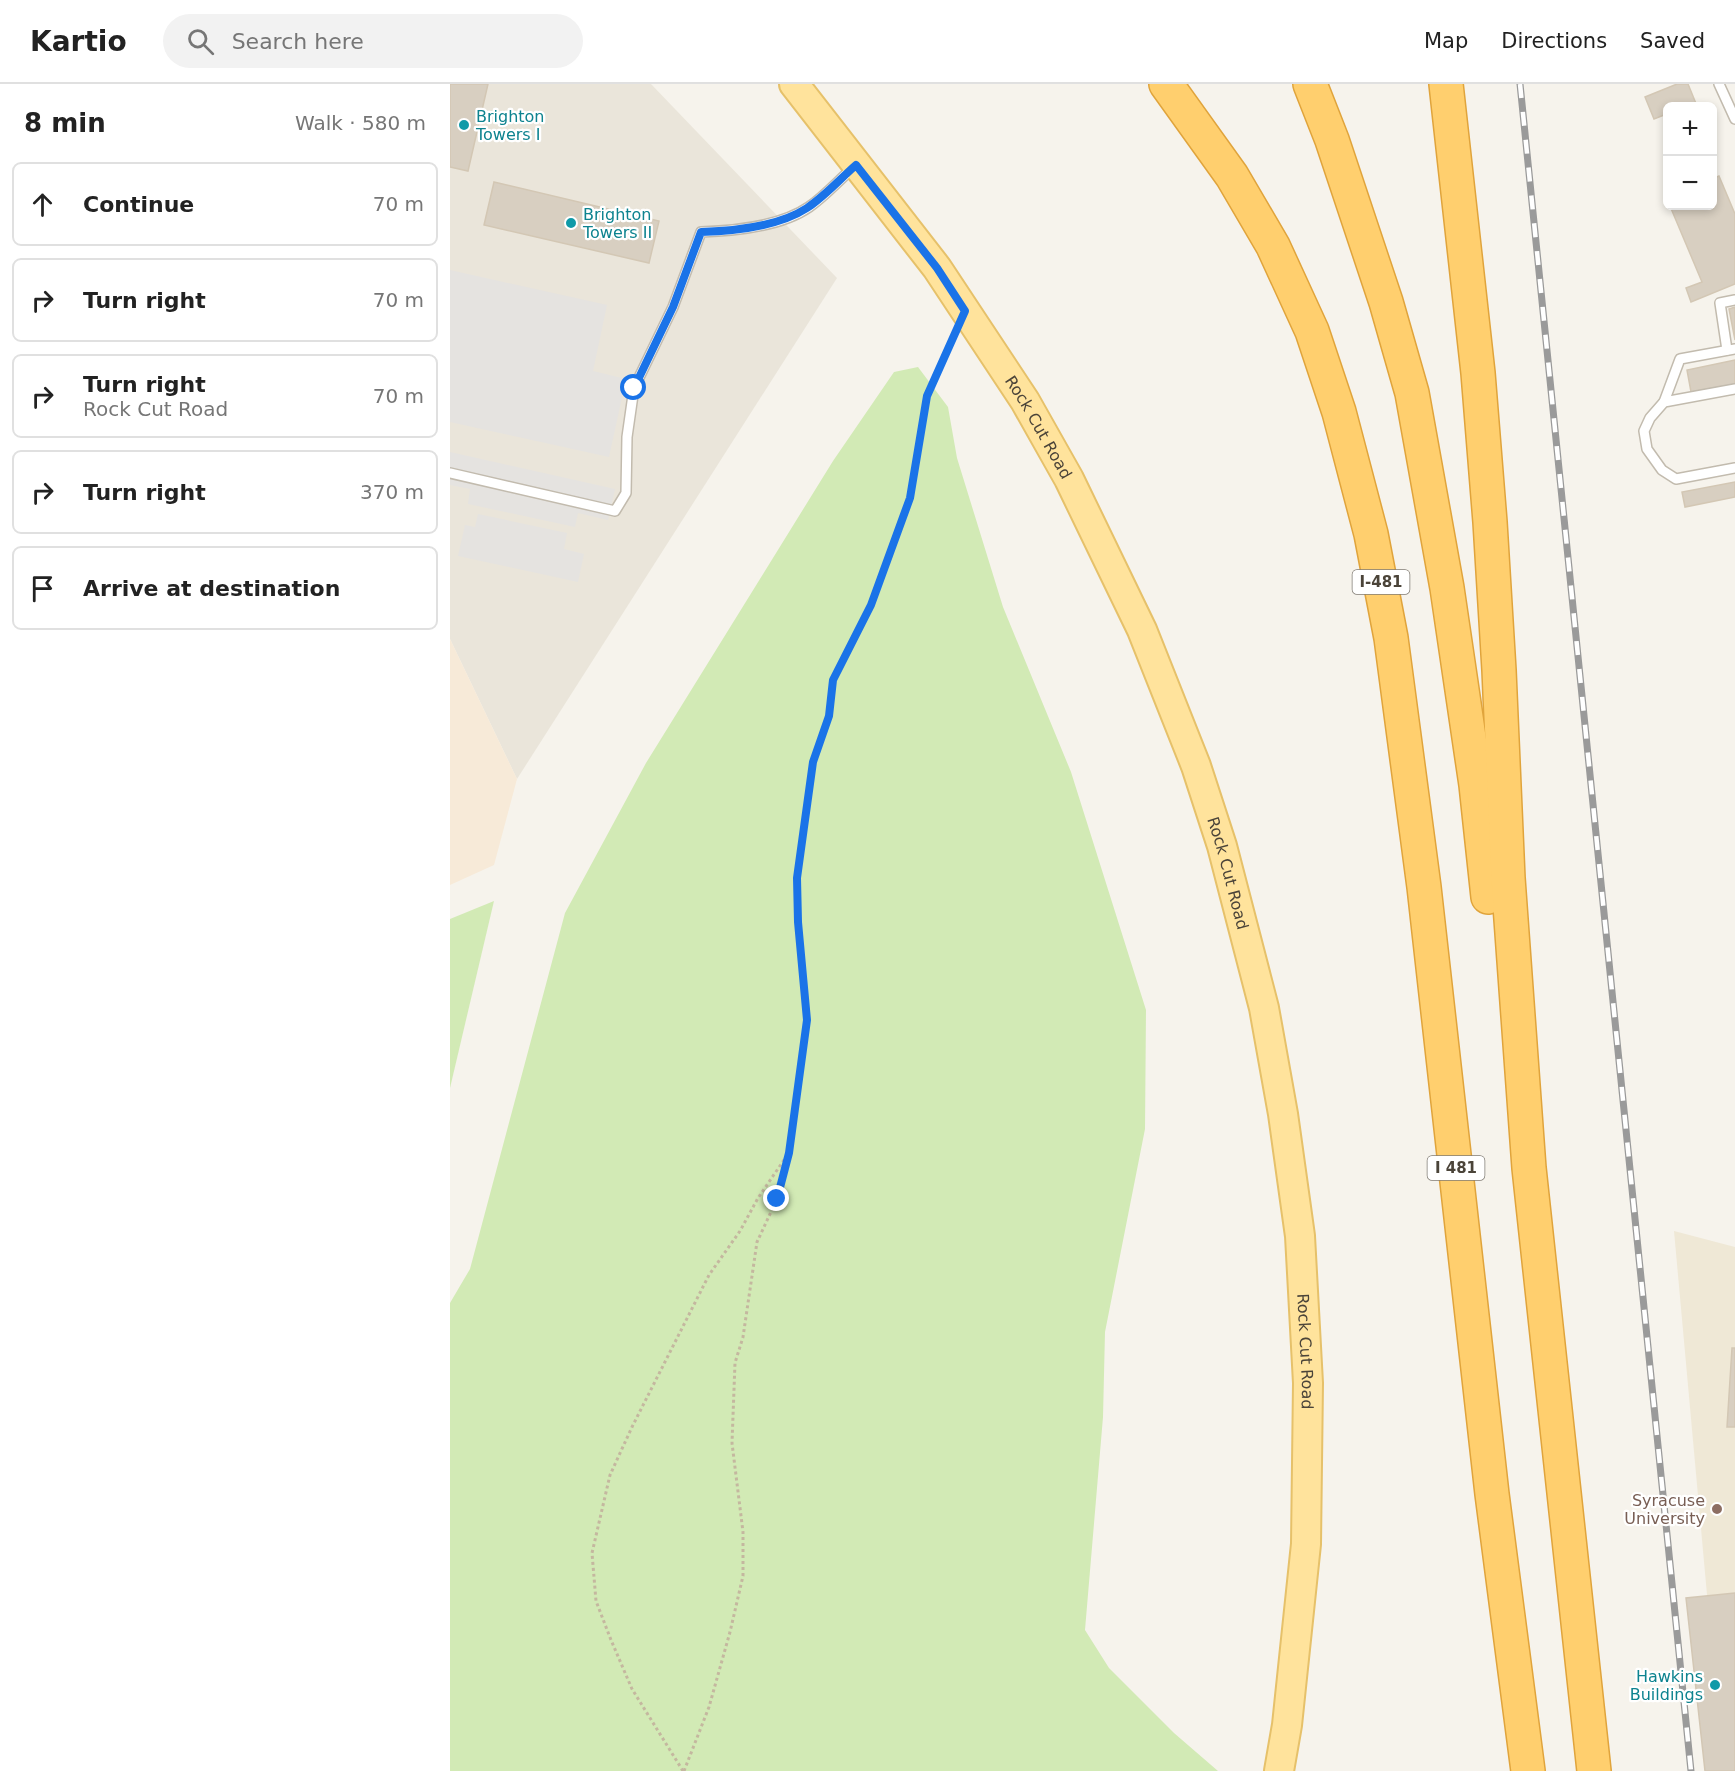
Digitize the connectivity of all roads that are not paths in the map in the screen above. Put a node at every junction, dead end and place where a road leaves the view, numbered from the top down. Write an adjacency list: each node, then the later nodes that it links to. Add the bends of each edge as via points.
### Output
1 (794, 84): 7 (main road, Rock Cut Road)
2 (1166, 84): 14 (highway, I-481, via 1232,176 1273,246 1312,331 1339,412 1371,534 1391,639)
3 (1310, 84): 15 (highway, via 1386,302 1412,393 1447,588 1476,785 1496,963)
4 (1446, 84): 15 (highway, via 1479,373)
5 (1719, 84): 6 (lane)
6 (1735, 119)
7 (856, 165): 13 (lane, via 808,207 787,219 732,231 701,232 673,307 634,388 627,437 626,493 615,511); 17 (main road, Rock Cut Road, via 937,268 1025,401 1069,479 1143,630 1196,766 1222,846 1264,1008 1299,1236 1308,1383 1306,1544)
8 (1735, 300): 9 (lane, via 1720,303)
9 (1731, 349): 11 (lane, via 1680,359)
10 (1735, 389): 11 (lane)
11 (1664, 402): 12 (lane, via 1644,431 1647,449 1662,470 1676,479)
12 (1735, 468)
13 (450, 473)
14 (1417, 841): 16 (highway, I 481)
15 (1529, 1168): 20 (highway)
16 (1492, 1494): 18 (highway); 19 (highway, I 481)
17 (1279, 1771)
18 (1510, 1771)
19 (1528, 1771)
20 (1594, 1771)

